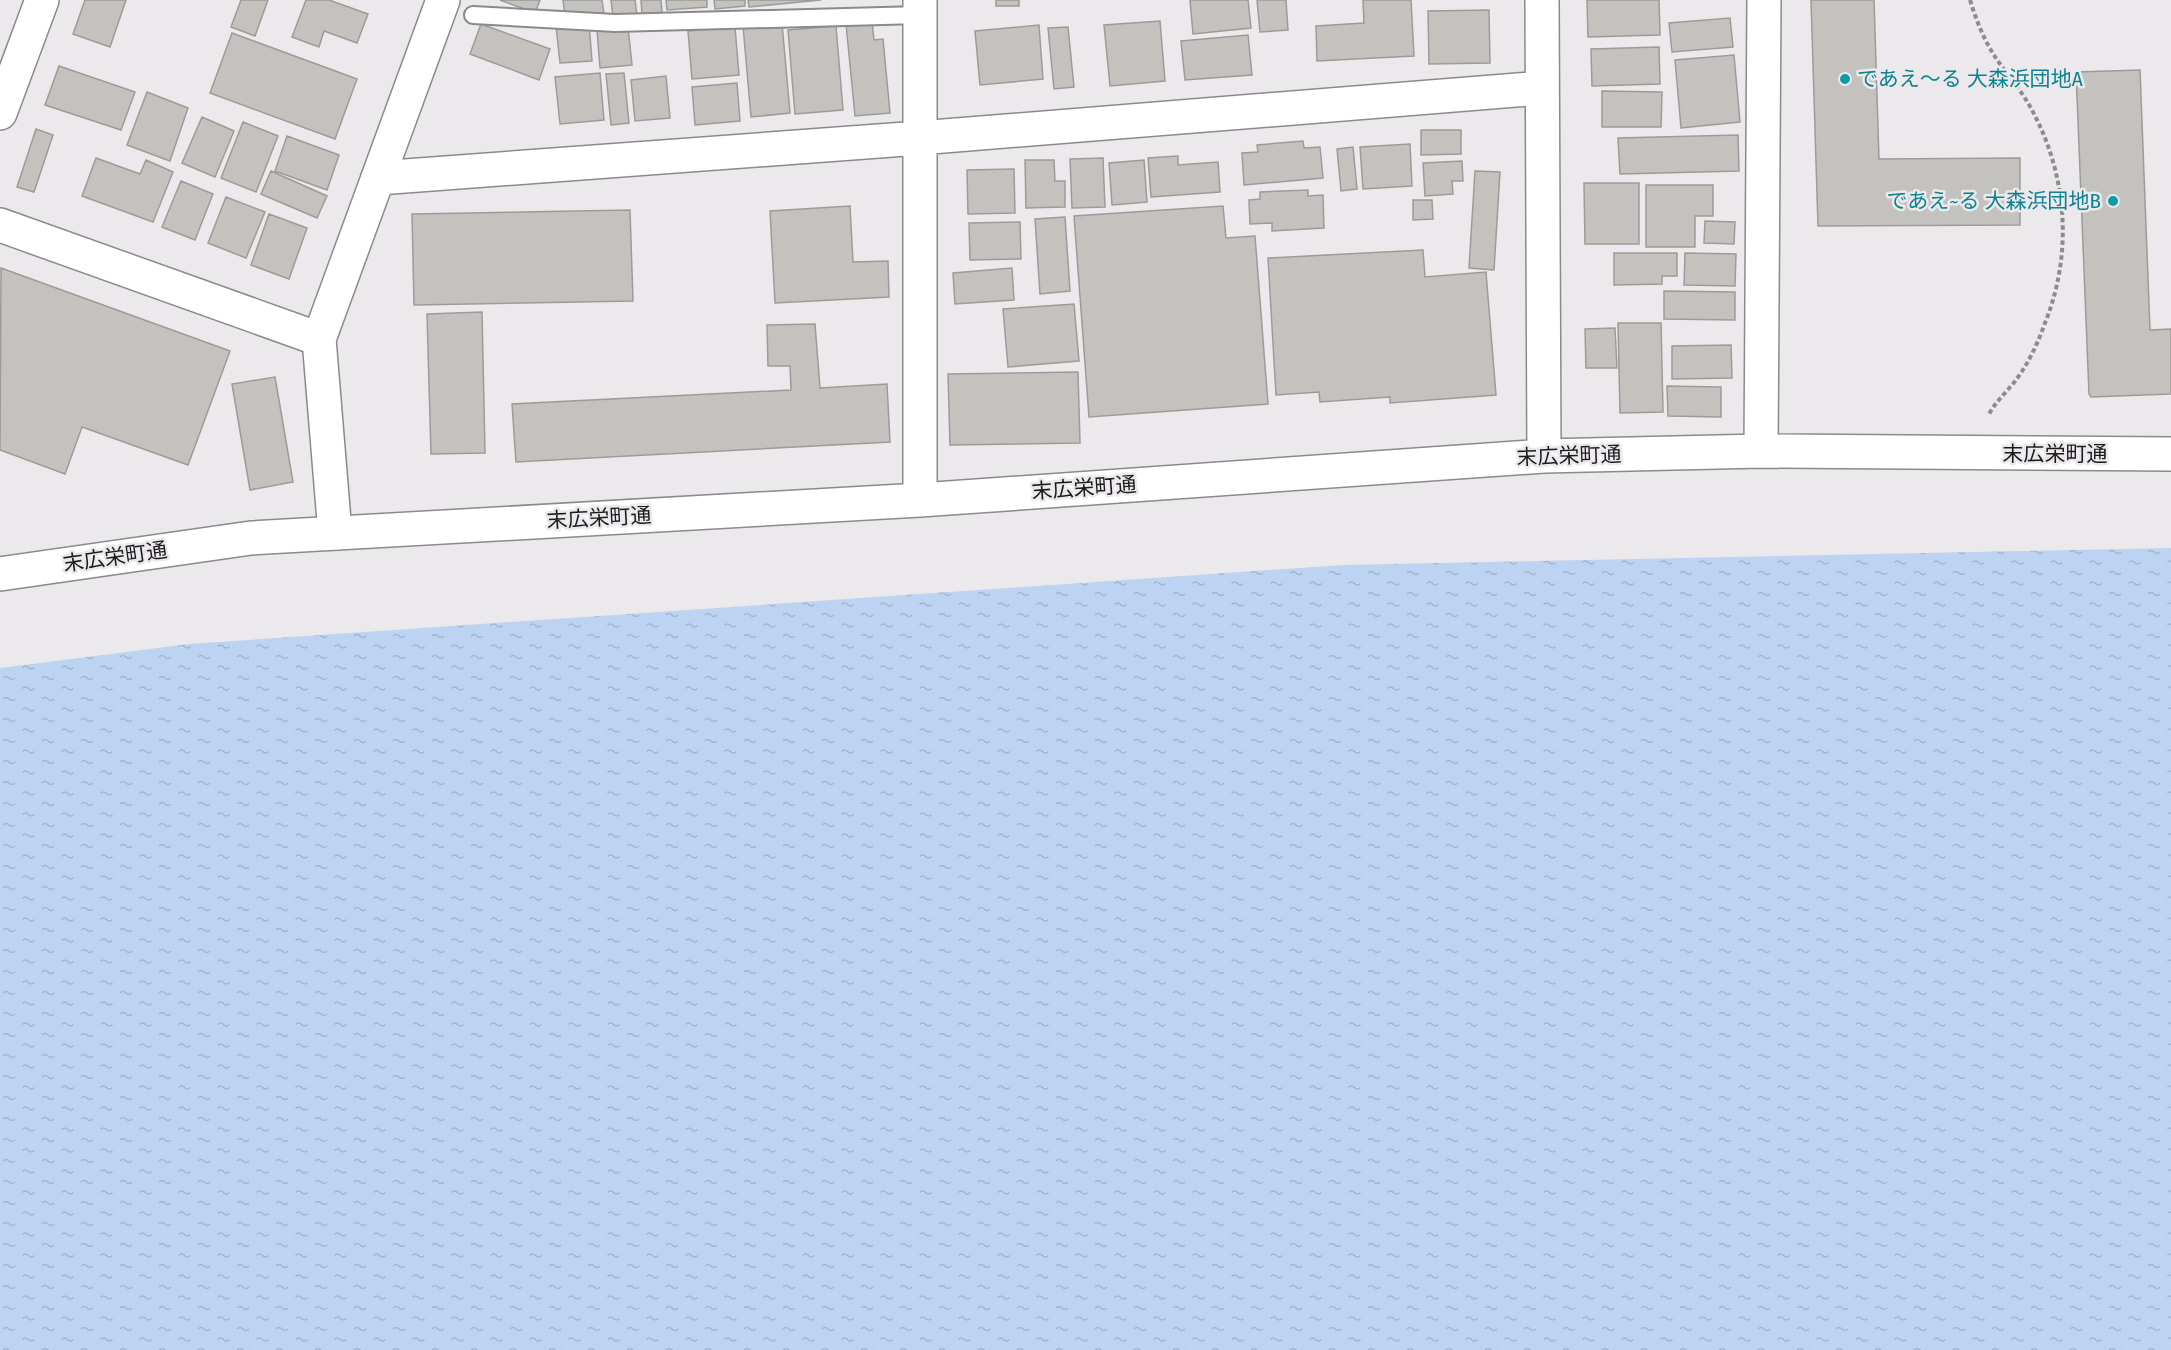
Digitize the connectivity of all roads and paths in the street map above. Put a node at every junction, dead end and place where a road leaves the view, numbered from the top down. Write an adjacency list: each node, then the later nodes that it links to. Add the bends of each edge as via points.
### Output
1 (42, 0): 9 (street)
2 (443, 0): 11 (street)
3 (1542, 0): 8 (street)
4 (1764, 0): 15 (street)
5 (1970, 0): 14 (path, via 1986,42 2041,128 2054,160 2063,207 2057,290 2030,357)
6 (920, 7): 7 (lane, via 615,23); 10 (street)
7 (473, 15)
8 (1542, 88): 10 (street); 17 (street)
9 (0, 113)
10 (919, 138): 11 (street); 18 (street)
11 (378, 178): 13 (street)
12 (0, 225): 13 (street)
13 (319, 339): 19 (street)
14 (1987, 419)
15 (1761, 451): 16 (street, 末広栄町通); 17 (street, 末広栄町通)
16 (2171, 454)
17 (1544, 456): 18 (street, 末広栄町通)
18 (920, 500): 19 (street, 末広栄町通)
19 (335, 533): 20 (street, 末広栄町通, via 251,538)
20 (0, 574)

